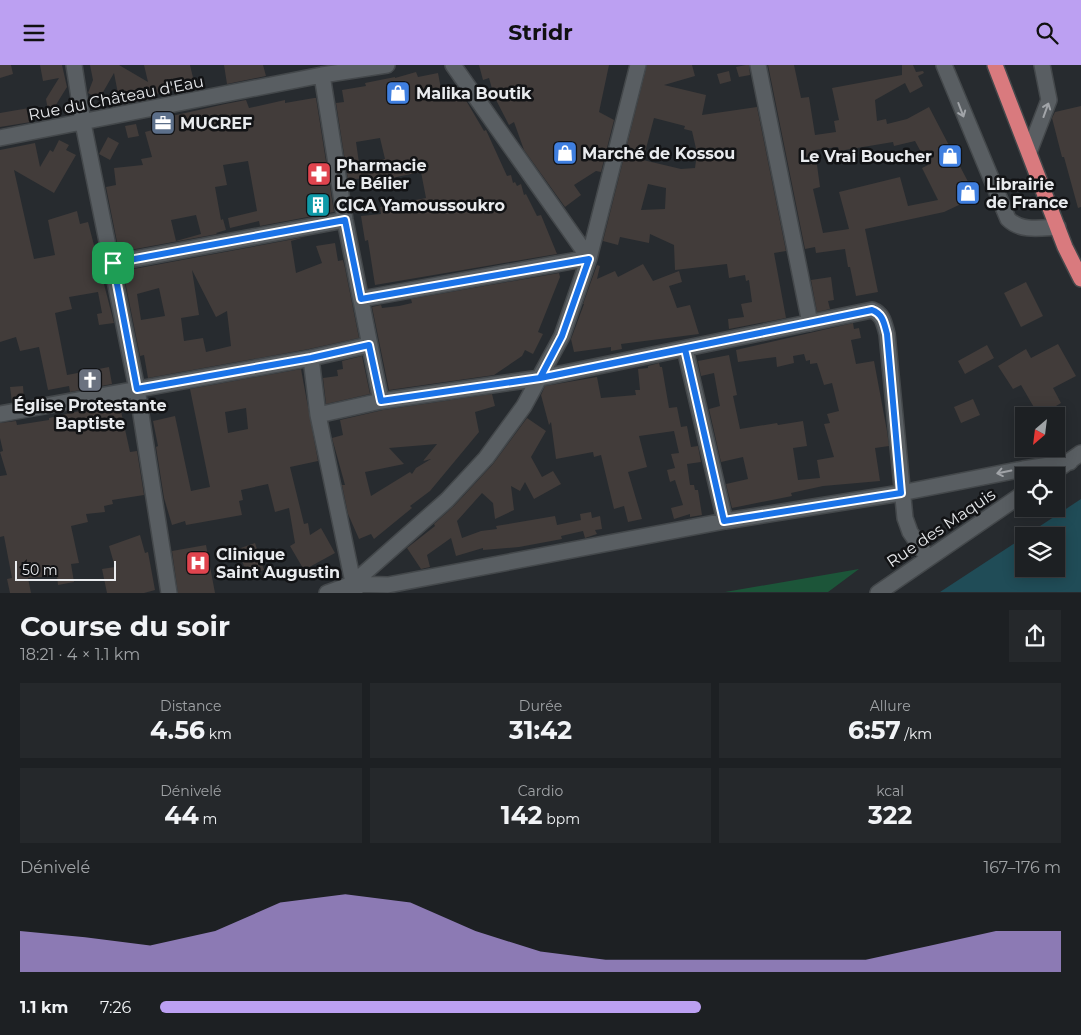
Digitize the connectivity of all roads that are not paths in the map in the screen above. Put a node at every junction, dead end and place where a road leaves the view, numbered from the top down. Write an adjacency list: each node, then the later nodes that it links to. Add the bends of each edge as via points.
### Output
1 (74, 65): 11 (street)
2 (387, 65): 9 (street, Rue du Château d'Eau)
3 (453, 65): 16 (street)
4 (638, 65): 16 (street)
5 (758, 65): 20 (street)
6 (944, 65): 15 (street, one-way to 15, via 1008,219 1025,228)
7 (995, 65): 13 (highway)
8 (1042, 65): 13 (street, one-way to 8, via 1049,100)
9 (338, 69): 10 (street, Rue du Château d'Eau)
10 (322, 75): 11 (street, Rue du Château d'Eau); 14 (street)
11 (83, 123): 12 (street, Rue du Château d'Eau); 17 (street)
12 (0, 138)
13 (1028, 152): 15 (highway)
14 (345, 220): 17 (street); 19 (street)
15 (1058, 227): 18 (highway)
16 (589, 259): 19 (street); 24 (street, via 562,336)
17 (113, 263): 25 (street)
18 (1081, 279)
19 (361, 299): 21 (street)
20 (810, 323): 22 (street); 31 (street, via 872,310 884,319)
21 (369, 345): 23 (street); 26 (street)
22 (685, 349): 24 (street); 33 (street)
23 (311, 358): 25 (street); 28 (street)
24 (540, 378): 26 (street); 35 (street, via 524,407 480,465)
25 (137, 389): 27 (street); 36 (street)
26 (381, 401): 28 (street)
27 (0, 414)
28 (318, 415): 35 (street)
29 (1075, 457): 30 (street); 31 (street, one-way to 31)
30 (1061, 467)
31 (901, 493): 33 (street); 34 (street, via 904,518)
32 (1015, 499): 34 (street, Rue des Maquis)
33 (724, 521): 35 (street, via 388,585)
34 (928, 558): 38 (street, Rue des Maquis)
35 (354, 588): 37 (street)
36 (169, 593)
37 (327, 593)
38 (878, 593)

